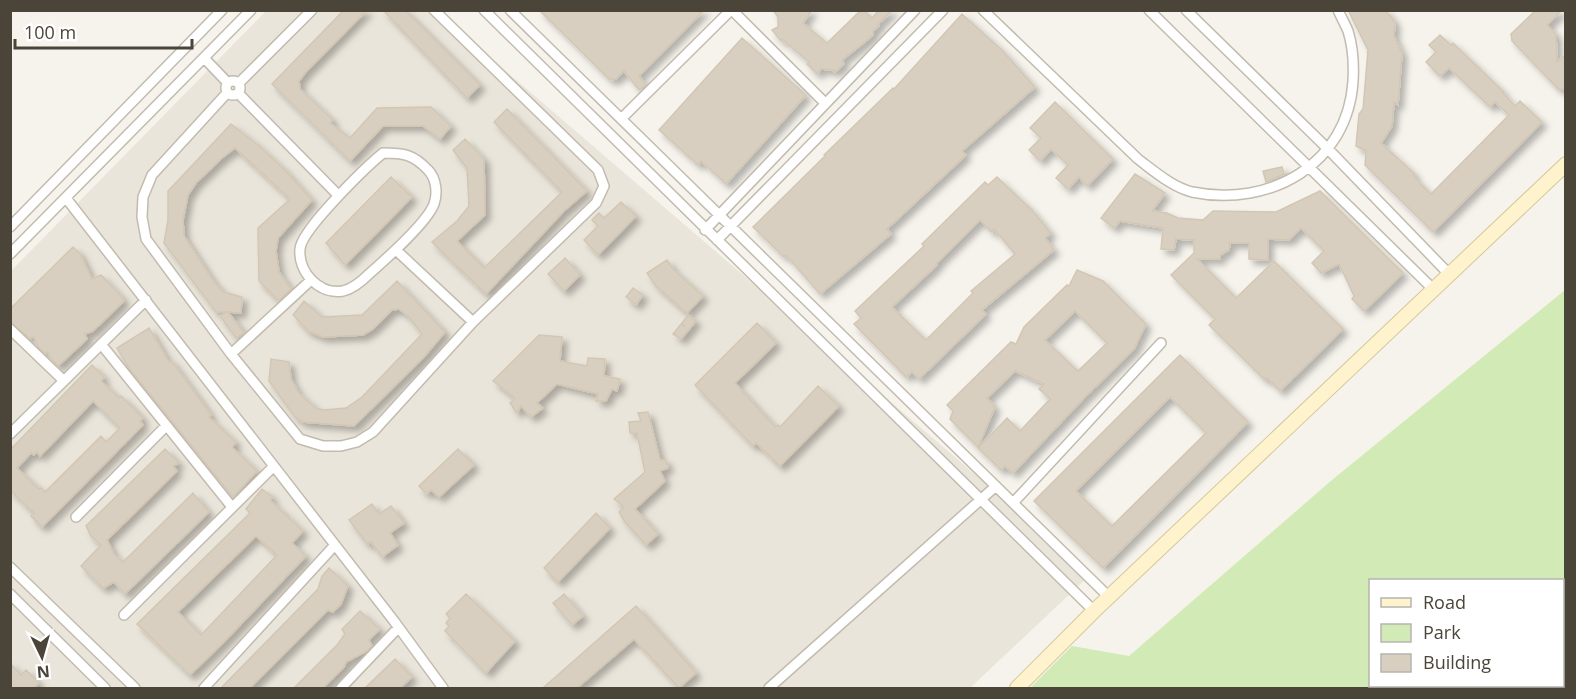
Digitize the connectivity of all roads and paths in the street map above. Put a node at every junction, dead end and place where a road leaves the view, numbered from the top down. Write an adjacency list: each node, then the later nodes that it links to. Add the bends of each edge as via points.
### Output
1 (222, 10): 27 (street)
2 (251, 10): 14 (street)
3 (312, 10): 16 (street)
4 (434, 10): 37 (street, via 598,170 604,186 596,203)
5 (484, 10): 29 (street)
6 (510, 10): 20 (street)
7 (731, 10): 19 (street); 20 (street)
8 (915, 10): 19 (street)
9 (943, 10): 28 (street)
10 (983, 10): 23 (street, via 1161,178 1191,191 1245,194 1291,180)
11 (1149, 10): 23 (street)
12 (1186, 10): 21 (street)
13 (1338, 10): 21 (street, via 1353,58 1352,101)
14 (204, 58): 15 (street); 25 (street)
15 (227, 82): 16 (street); 17 (street)
16 (239, 83): 18 (street)
17 (227, 93): 18 (street); 41 (street, via 152,175 143,197 142,217 146,238)
18 (238, 93): 24 (street)
19 (825, 103): 26 (street)
20 (621, 119): 26 (street)
21 (1328, 149): 23 (street); 33 (street)
22 (1566, 164): 33 (street)
23 (1309, 168): 35 (street)
24 (338, 195): 31 (street, via 383,153 402,153 431,172 436,189 434,205); 34 (street, via 299,248 305,272)
25 (66, 198): 32 (street); 36 (street)
26 (718, 215): 28 (street); 29 (street)
27 (10, 227)
28 (730, 227): 30 (street); 46 (street)
29 (705, 230): 30 (street)
30 (717, 240): 47 (street)
31 (396, 250): 34 (street, via 360,283 343,291 325,290); 37 (street)
32 (10, 254)
33 (1449, 274): 35 (street)
34 (312, 280): 41 (street)
35 (1433, 289): 54 (street)
36 (146, 300): 40 (street); 45 (street)
37 (473, 322): 41 (street, via 373,432 341,446 323,446 300,439)
38 (10, 329): 42 (street)
39 (1161, 343): 48 (street)
40 (101, 344): 42 (street); 43 (street)
41 (231, 354)
42 (63, 380): 44 (street)
43 (166, 426): 49 (street); 50 (street)
44 (10, 434)
45 (273, 467): 49 (street); 51 (street)
46 (996, 486): 47 (street); 48 (street)
47 (980, 500): 55 (street); 63 (street)
48 (1013, 503): 54 (street)
49 (232, 507): 56 (street)
50 (76, 517)
51 (334, 546): 57 (street); 60 (street)
52 (10, 567): 59 (street)
53 (10, 594): 58 (street)
54 (1109, 597): 55 (street)
55 (1094, 611): 64 (street)
56 (124, 615)
57 (398, 628): 61 (street); 62 (street)
58 (105, 688)
59 (135, 688)
60 (204, 688)
61 (341, 688)
62 (443, 688)
63 (769, 688)
64 (1017, 688)

